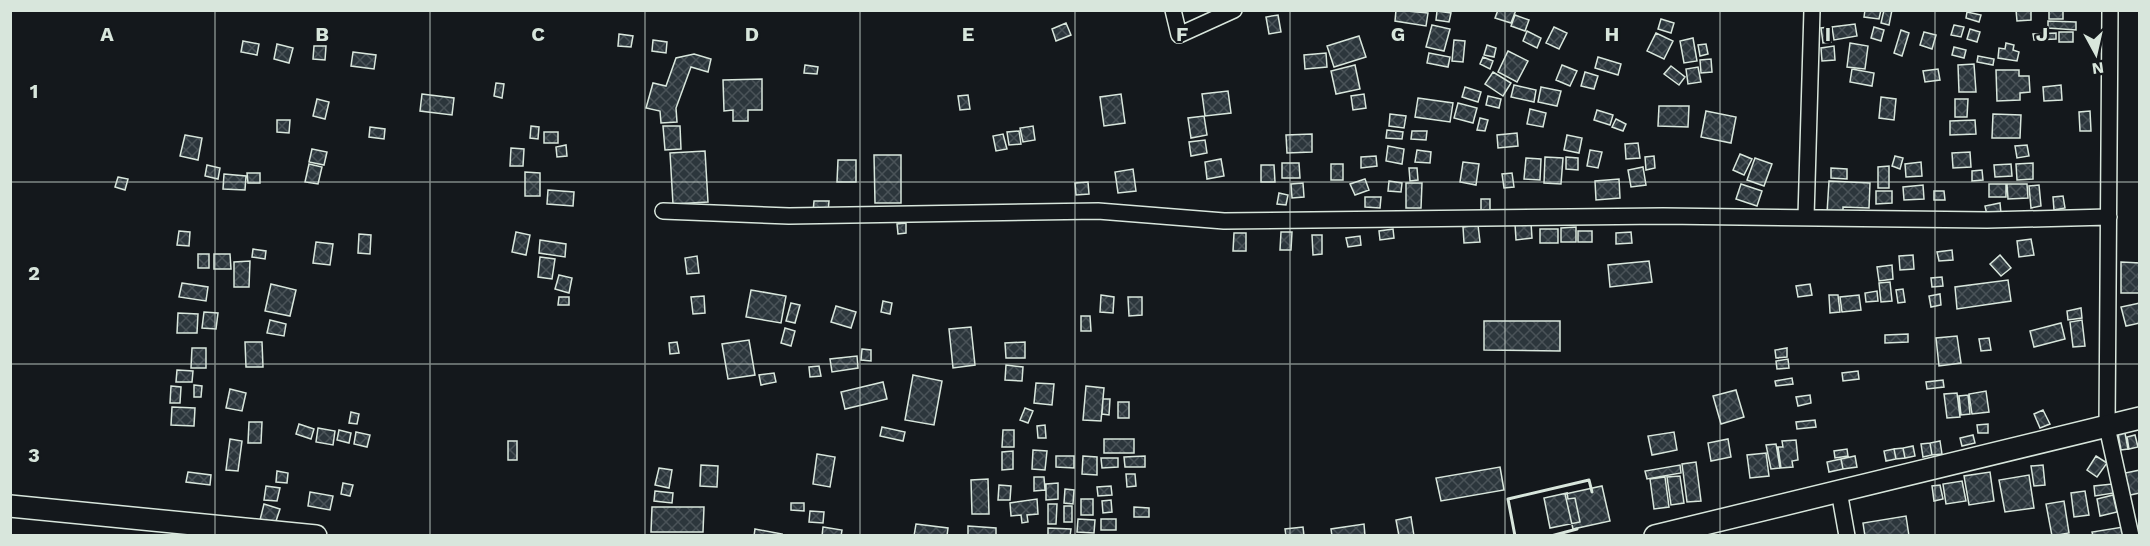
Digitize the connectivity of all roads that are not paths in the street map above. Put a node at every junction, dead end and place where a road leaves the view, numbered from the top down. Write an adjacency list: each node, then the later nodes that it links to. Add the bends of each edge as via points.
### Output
1 (1173, 10): 2 (street, via 1179,35)
2 (1234, 10)
3 (1812, 10): 6 (street)
4 (2110, 10): 7 (street)
5 (663, 211): 6 (street, via 789,216 1098,211 1224,221)
6 (1806, 217): 7 (street)
7 (2109, 217): 9 (street)
8 (2139, 418): 9 (main road)
9 (2107, 427): 10 (main road); 15 (street)
10 (1839, 491): 13 (main road); 14 (street)
11 (10, 506): 12 (main road)
12 (316, 536)
13 (1655, 536)
14 (1847, 536)
15 (2131, 536)

